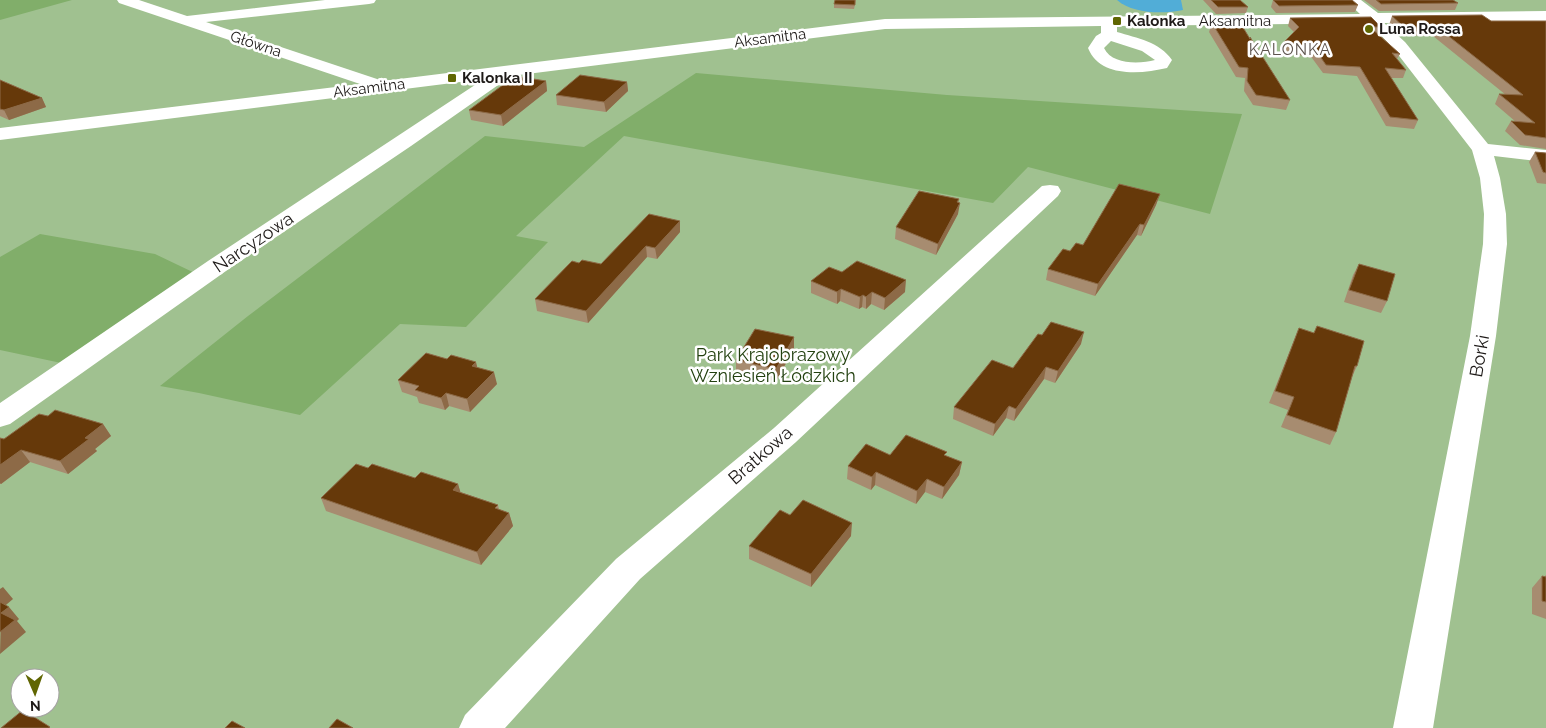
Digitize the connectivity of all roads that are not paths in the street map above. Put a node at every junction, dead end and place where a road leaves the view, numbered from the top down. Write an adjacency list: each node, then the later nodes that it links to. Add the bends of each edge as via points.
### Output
1 (124, 0): 6 (street, Główna)
2 (369, 0): 6 (street)
3 (1352, 0): 5 (street, Borki)
4 (1546, 16): 5 (street, Aksamitna)
5 (1374, 19): 7 (street, Aksamitna, via 1109,28 885,24); 10 (street, Borki, via 1411,59)
6 (184, 21): 8 (street, Główna, via 373,83)
7 (508, 70): 8 (street, Aksamitna); 13 (street, Narcyzowa)
8 (388, 85): 9 (street, Aksamitna)
9 (0, 134)
10 (1482, 148): 11 (street); 15 (street, Borki, via 1495,214 1494,252 1483,336)
11 (1546, 156)
12 (1050, 191): 14 (street, Bratkowa, via 785,435 628,569)
13 (0, 417)
14 (479, 728)
15 (1413, 728)

